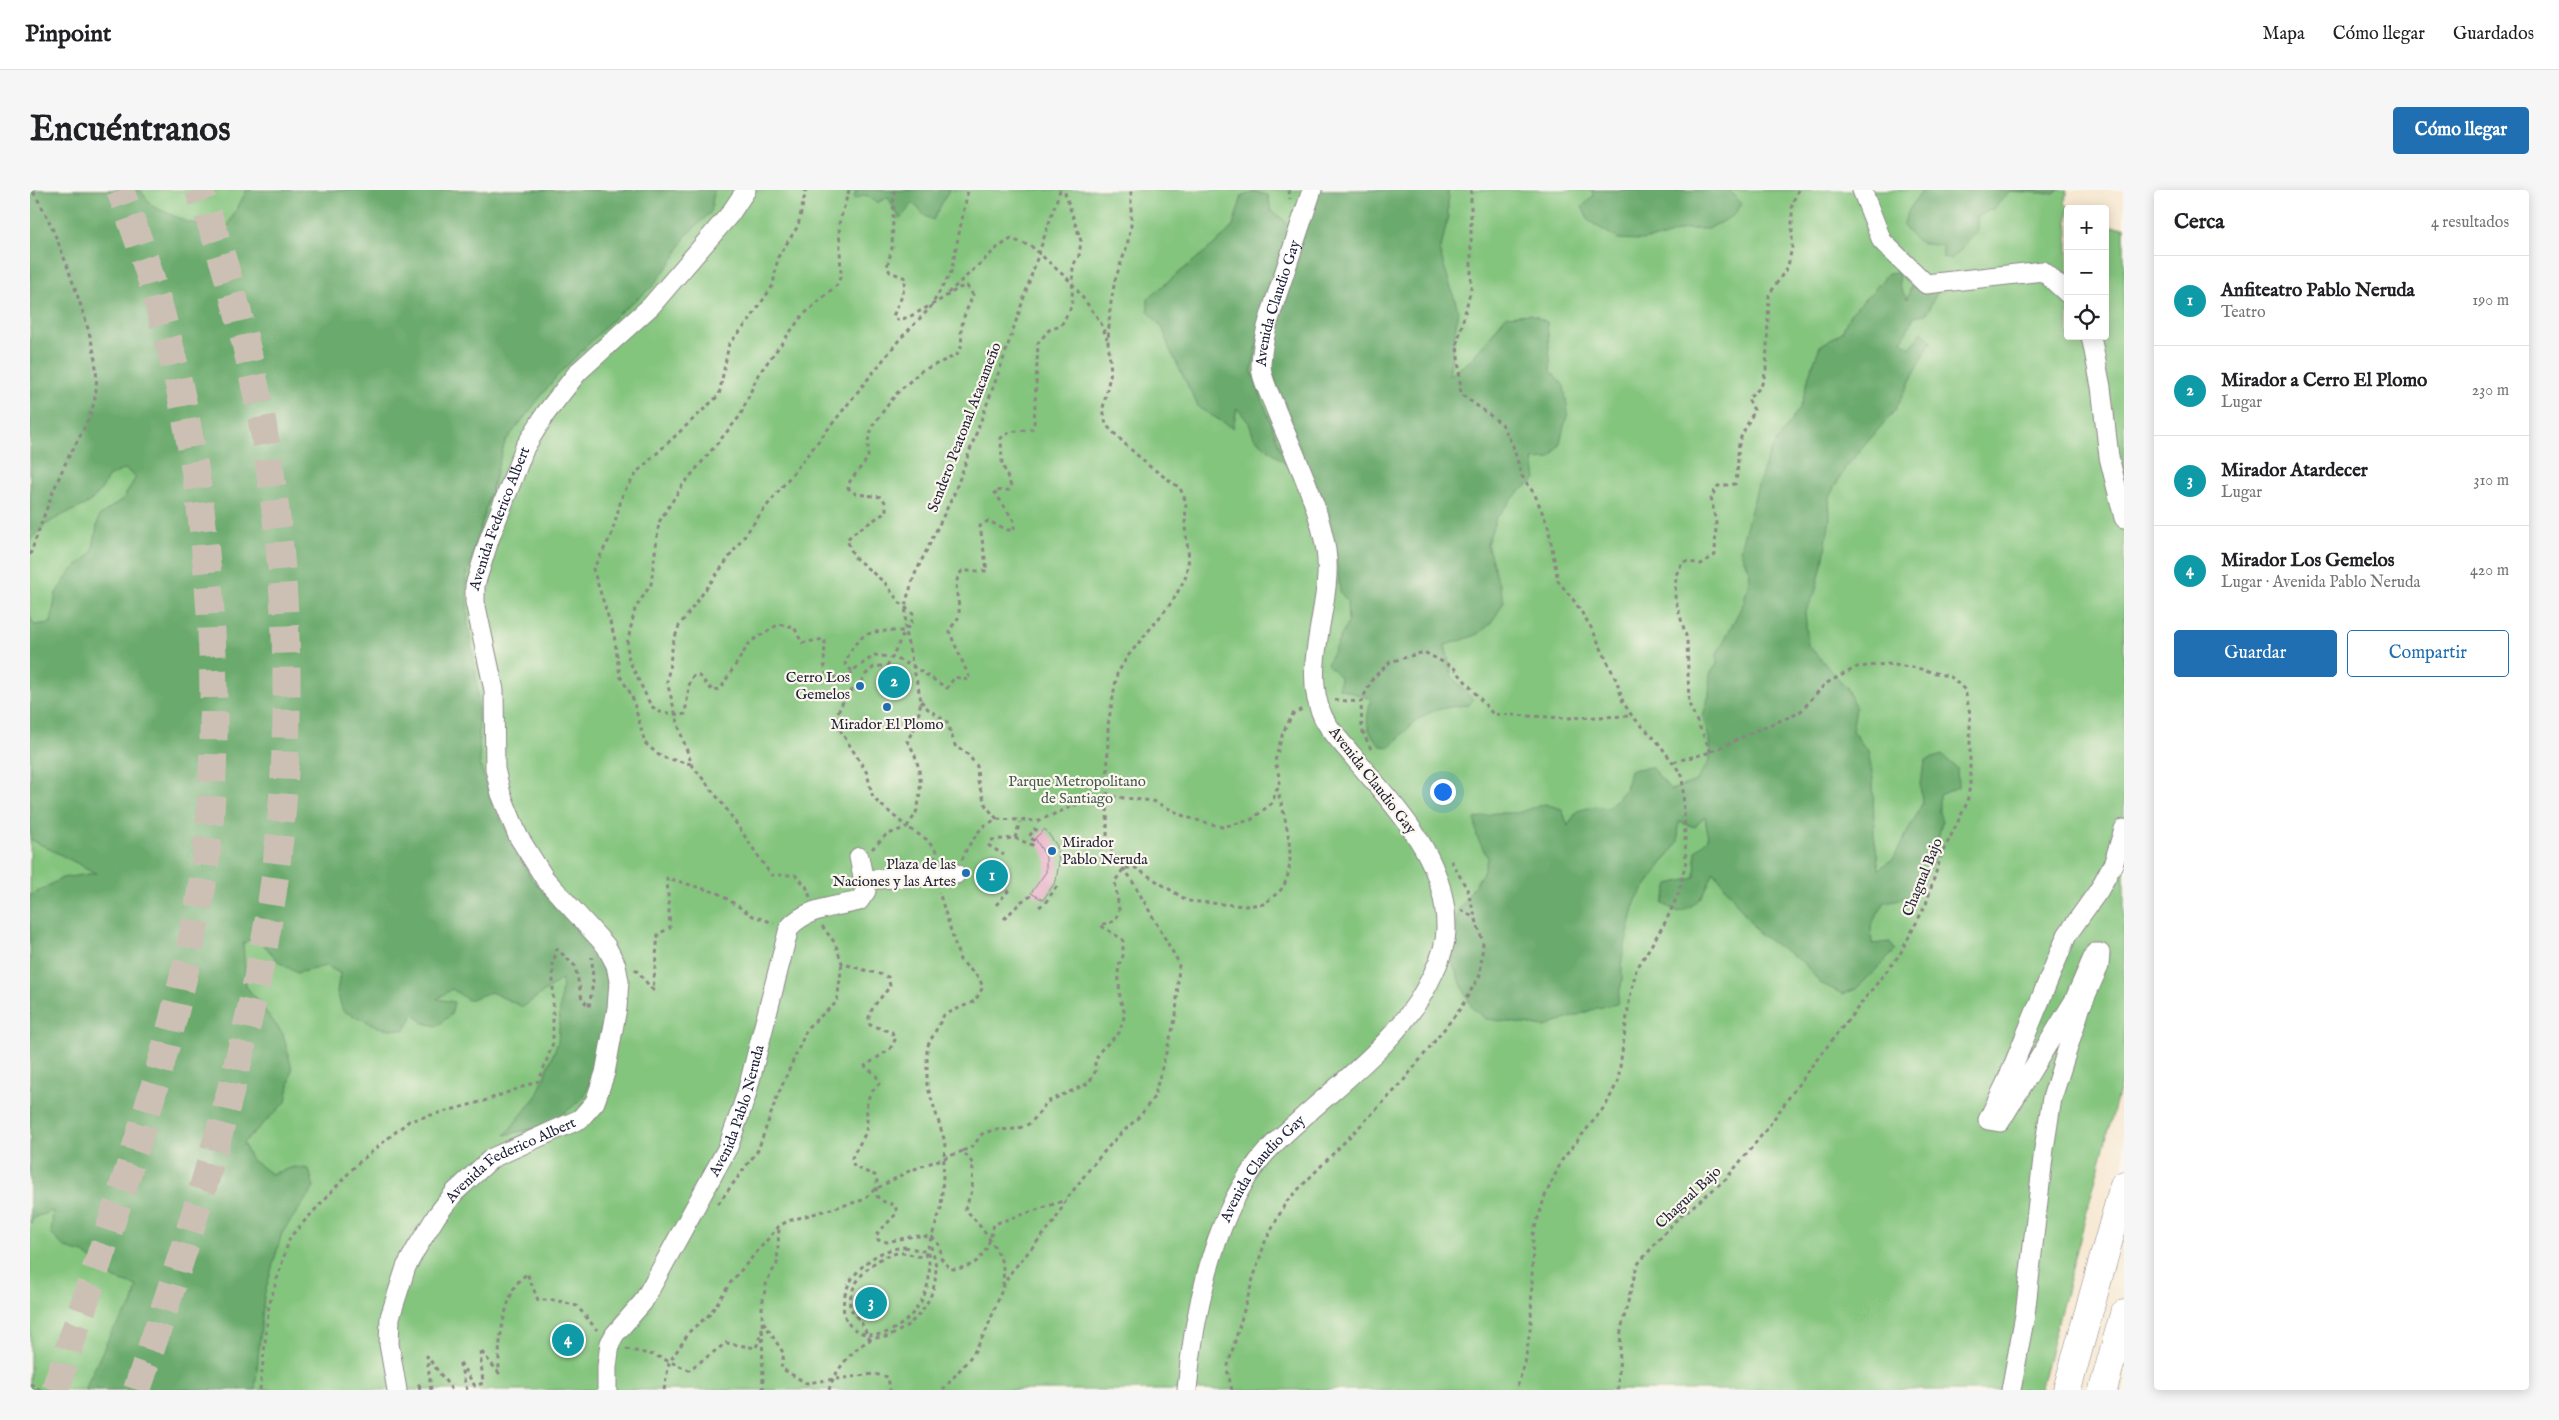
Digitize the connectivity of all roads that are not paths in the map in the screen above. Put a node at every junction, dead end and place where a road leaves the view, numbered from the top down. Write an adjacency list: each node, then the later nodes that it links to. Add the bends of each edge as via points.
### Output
1 (746, 190): 13 (street, Avenida Federico Albert, via 730,214 652,306 578,372 546,413 525,447 475,585 475,602 494,690 496,769 501,794 518,836 545,879 606,946 616,965 619,981 613,1036 595,1102 580,1119 511,1148 472,1174 437,1215 406,1267 390,1317 389,1344)
2 (1312, 190): 15 (street, Avenida Claudio Gay, via 1266,328 1261,368 1314,503 1326,550 1328,577 1314,685 1328,723 1412,827 1425,850 1444,899 1447,932 1422,998 1404,1024 1276,1141 1237,1193 1219,1234 1198,1313)
3 (1862, 190): 4 (street, via 1882,241 1926,284 2043,271)
4 (2064, 290)
5 (2092, 340): 6 (street, via 2101,387 2108,457)
6 (2124, 518)
7 (2124, 830): 16 (street, via 2114,862 2099,890 2067,935 1988,1120 2000,1122 2074,1001 2095,953 2100,953 2099,966 2078,1015 2052,1098 2025,1315)
8 (859, 857): 10 (street)
9 (956, 874): 10 (street)
10 (863, 880): 14 (street, Avenida Pablo Neruda, via 866,890 859,901 815,912 798,919 789,928 746,1096 728,1147 643,1302 612,1339 607,1360)
11 (2124, 1186): 17 (highway)
12 (2124, 1314): 18 (highway)
13 (397, 1390)
14 (607, 1390)
15 (1187, 1390)
16 (2011, 1390)
17 (2067, 1390)
18 (2103, 1390)

